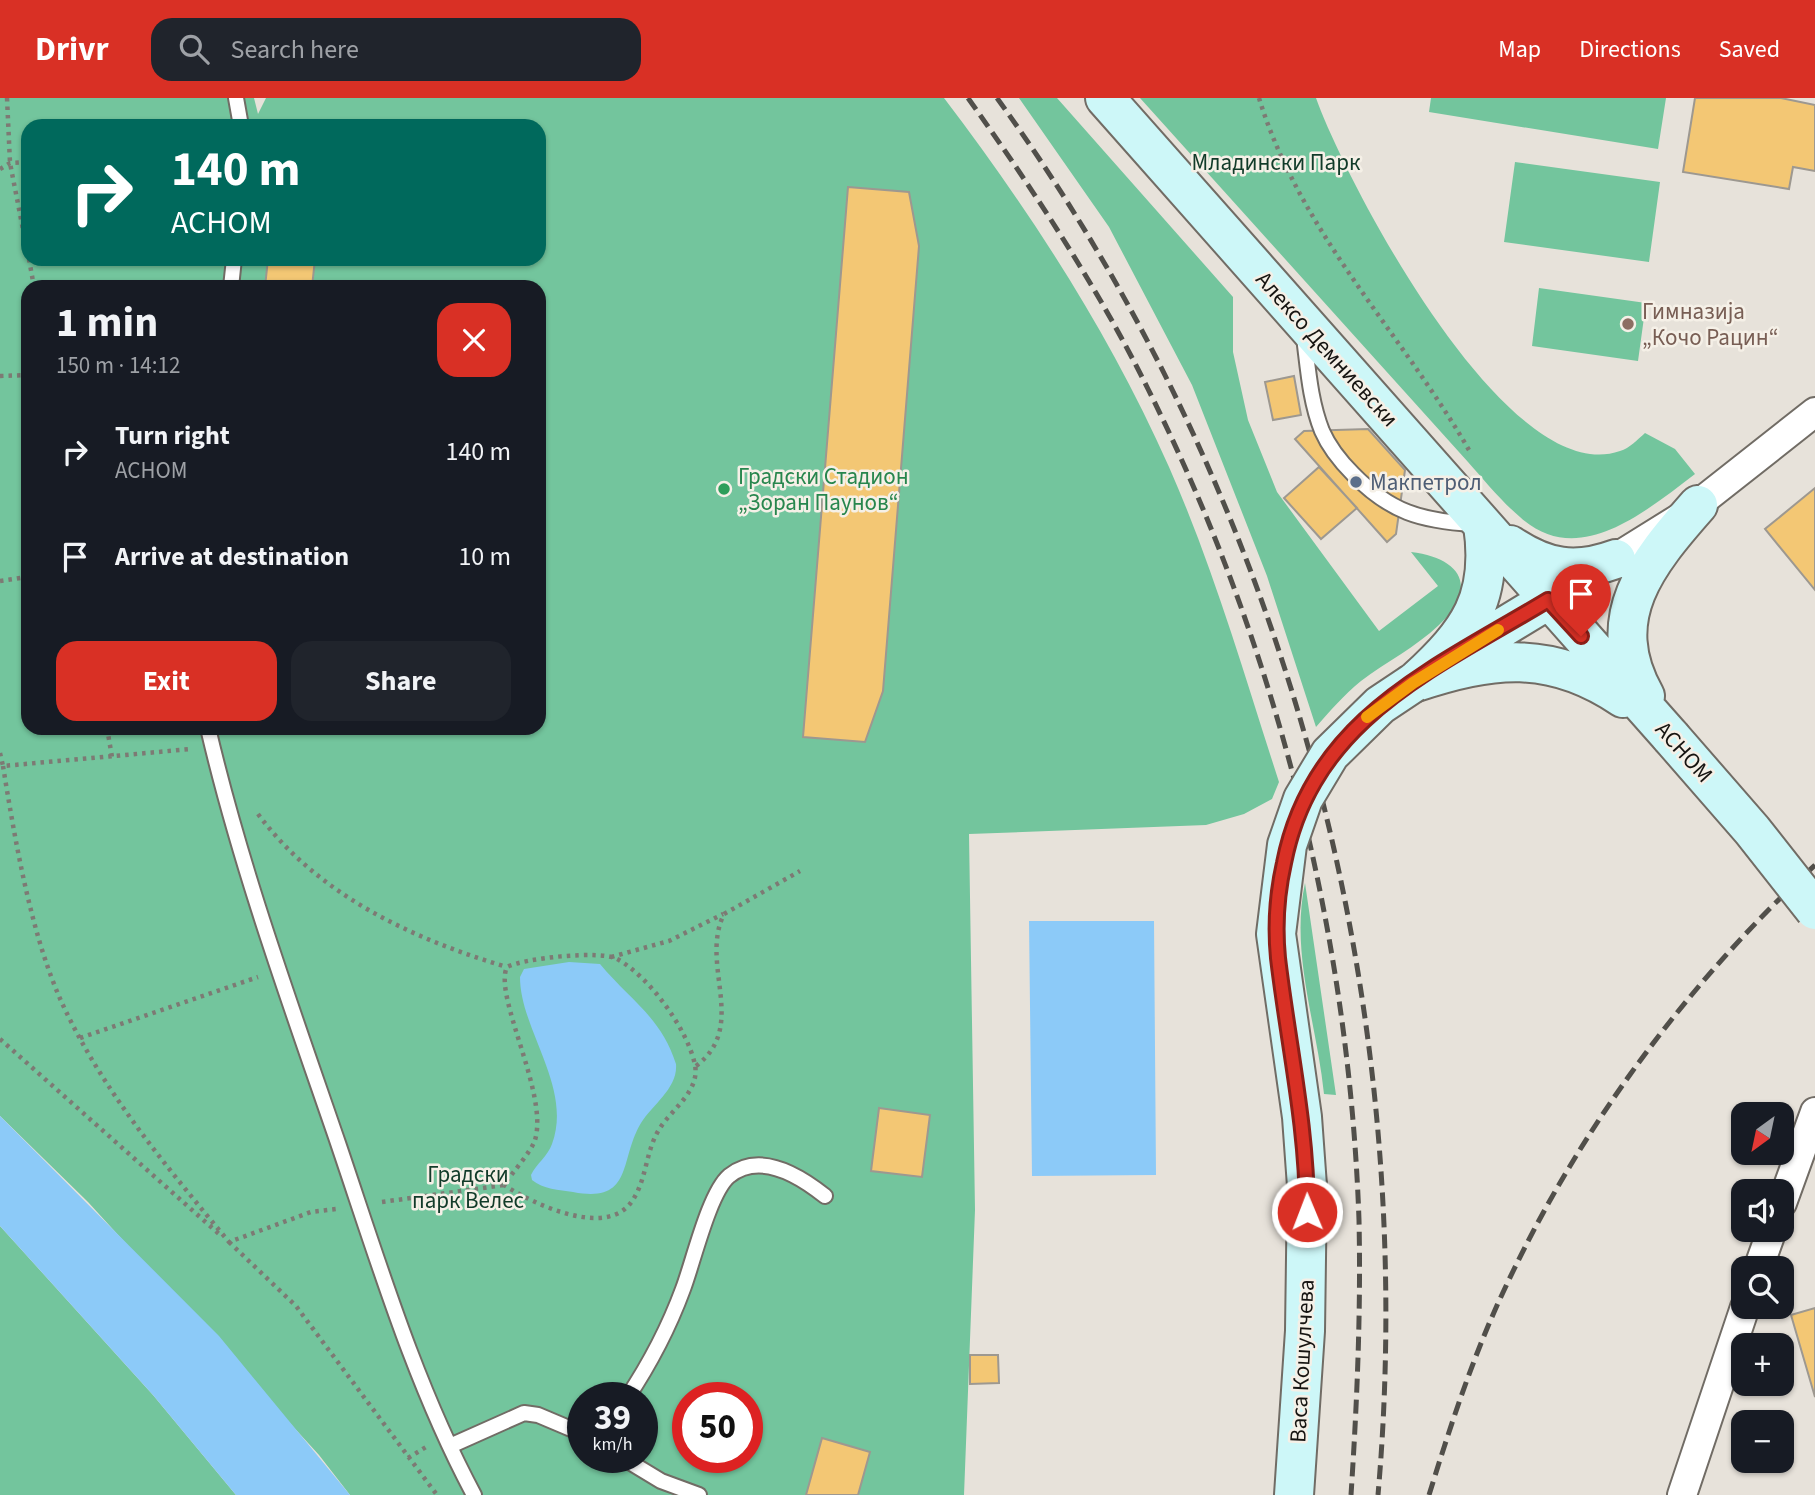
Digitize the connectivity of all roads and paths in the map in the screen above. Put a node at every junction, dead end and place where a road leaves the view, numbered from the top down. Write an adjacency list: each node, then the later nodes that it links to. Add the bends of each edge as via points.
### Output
1 (8, 98): 7 (path)
2 (236, 98): 5 (lane)
3 (1105, 98): 10 (main road, Алексо Демниевски)
4 (1259, 98): 14 (path, via 1292,179 1330,249 1444,406)
5 (240, 119)
6 (21, 162): 7 (path)
7 (10, 163): 8 (path); 9 (path)
8 (0, 169)
9 (21, 220)
10 (1302, 321): 16 (main road, Алексо Демниевски); 16 (lane, via 1316,414 1345,466 1395,509 1429,519)
11 (21, 375): 12 (path)
12 (0, 376)
13 (1815, 412): 15 (street)
14 (1475, 461)
15 (1698, 505): 17 (street); 22 (main road, via 1642,576 1628,619 1629,662)
16 (1483, 525): 17 (main road, via 1522,553 1556,568 1576,570); 20 (main road, Алексо Демниевски); 21 (main road, via 1487,573 1478,606 1458,639)
17 (1616, 559): 20 (street)
18 (21, 579): 19 (path)
19 (0, 581)
20 (1548, 600): 21 (main road); 22 (main road, АСНОМ)
21 (1413, 683): 22 (main road, via 1497,661 1553,666 1596,681); 53 (main road, Васа Кошулчева, bridge, via 1380,705 1330,754 1303,799 1287,845 1276,934 1307,1186 1305,1331)
22 (1667, 733): 31 (main road, АСНОМ, bridge)
23 (108, 735): 27 (path)
24 (210, 735): 25 (lane)
25 (212, 746): 27 (path); 35 (lane, via 251,889)
26 (0, 753): 28 (path)
27 (112, 757): 28 (path)
28 (3, 766): 36 (path, via 32,911 61,1001)
29 (253, 807): 34 (path, via 286,847 362,907 414,935)
30 (800, 871): 32 (path)
31 (1815, 910)
32 (724, 914): 33 (path, via 669,941); 38 (path, via 715,965 723,1019 714,1046)
33 (610, 957): 34 (path, via 550,959); 38 (path, via 665,1003)
34 (507, 967): 41 (path, via 504,988 538,1122 534,1143)
35 (279, 970): 36 (path); 43 (lane)
36 (80, 1038): 44 (path, via 121,1105)
37 (0, 1039): 44 (path)
38 (695, 1066): 41 (path, via 693,1082 660,1129 640,1186 622,1212 605,1217 572,1214 534,1203)
39 (1815, 1112): 40 (street)
40 (1791, 1179)
41 (504, 1185): 43 (path)
42 (825, 1196): 46 (lane, via 799,1177 772,1166 737,1170 726,1178 682,1291)
43 (359, 1206): 44 (path, via 311,1212); 48 (lane)
44 (229, 1242): 50 (path, via 296,1306)
45 (1741, 1319): 54 (street)
46 (635, 1382)
47 (567, 1427): 48 (lane, via 524,1413)
48 (450, 1446): 51 (lane)
49 (648, 1473): 52 (lane)
50 (437, 1495)
51 (474, 1495)
52 (699, 1495)
53 (1294, 1495)
54 (1682, 1495)

